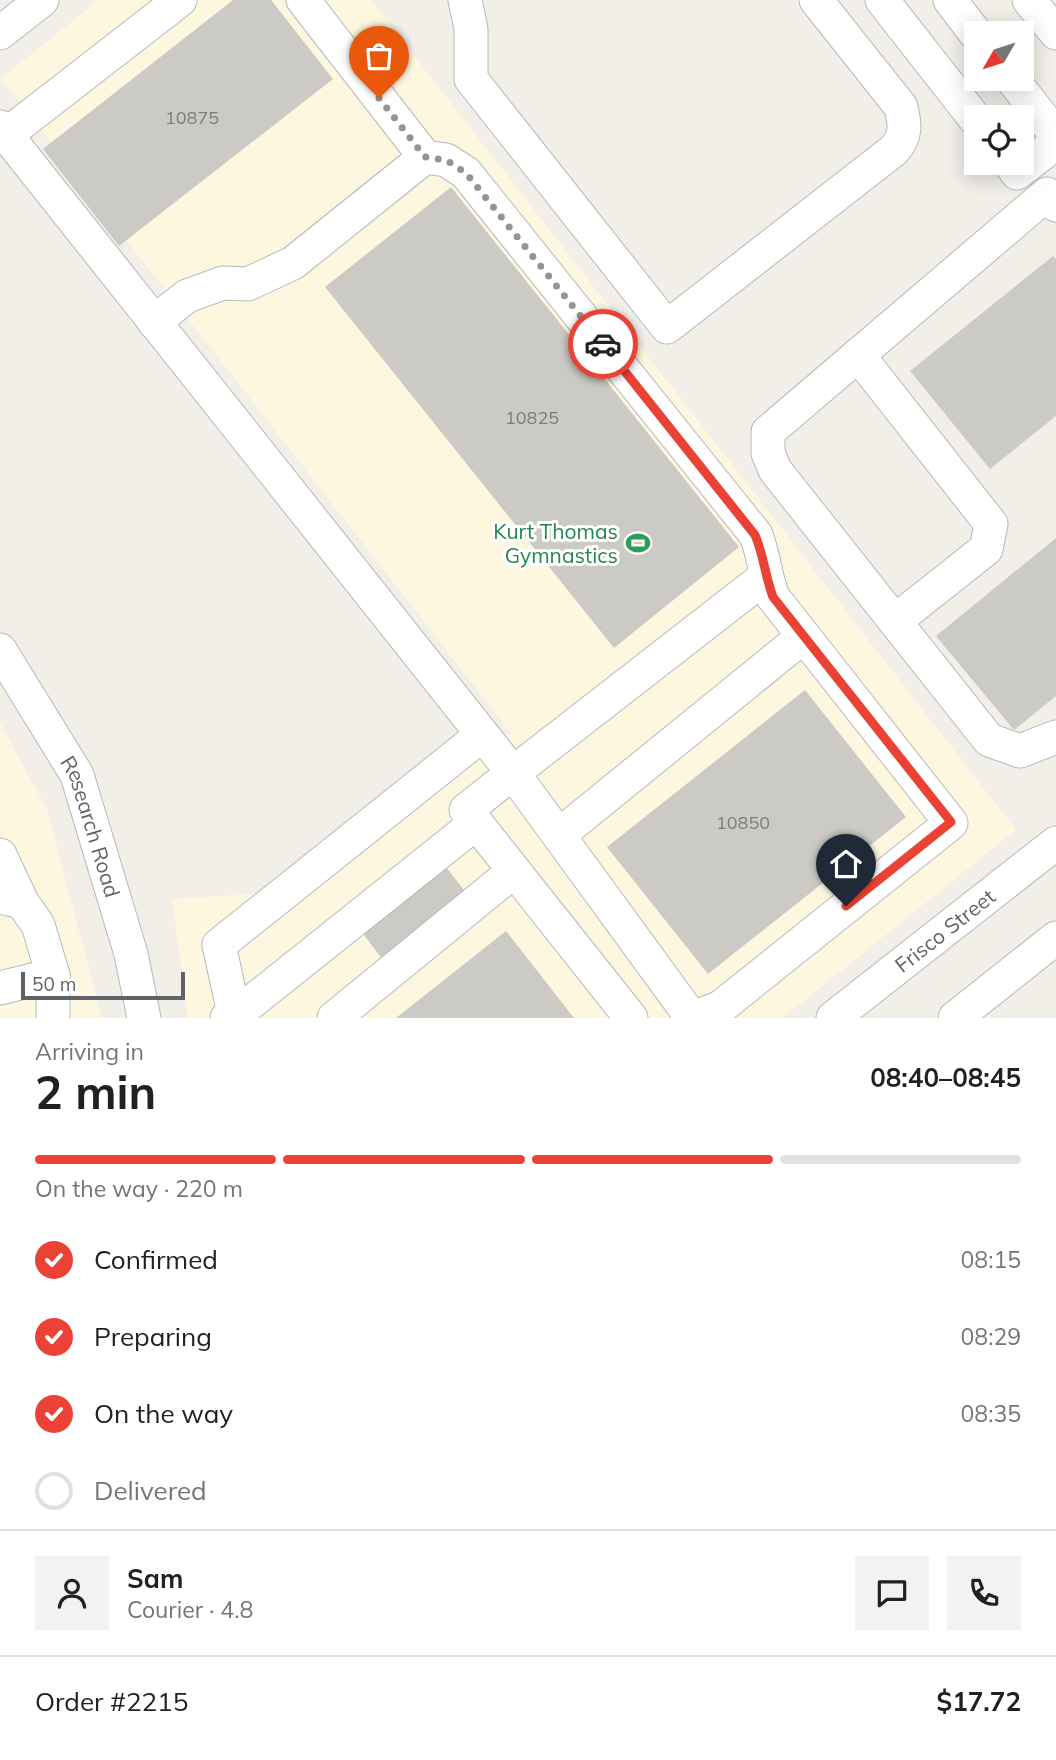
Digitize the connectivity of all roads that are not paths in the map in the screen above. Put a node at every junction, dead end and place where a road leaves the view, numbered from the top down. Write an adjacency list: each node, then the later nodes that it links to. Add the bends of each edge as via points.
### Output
1 (42, 0): 10 (street)
2 (180, 0): 14 (street)
3 (303, 0): 17 (street)
4 (465, 0): 5 (street, via 471,29 471,79 667,327 904,139 901,107)
5 (816, 0)
6 (882, 0): 13 (street)
7 (950, 0): 9 (street)
8 (1030, 0): 11 (street)
9 (966, 21)
10 (0, 33)
11 (1056, 33)
12 (1021, 91): 15 (street)
13 (964, 105)
14 (3, 131): 20 (street)
15 (1056, 135)
16 (1056, 144): 18 (street)
17 (425, 157): 20 (street, via 293,263 248,284 223,283 187,296); 22 (street, via 446,160 466,173 755,535 764,555)
18 (1034, 160)
19 (1053, 195): 21 (street)
20 (155, 322): 26 (street)
21 (858, 355): 23 (street, via 768,432 768,453 775,470); 23 (street, via 990,524 986,549)
22 (765, 577): 24 (street, via 773,597); 28 (street)
23 (895, 621): 27 (street, via 989,740 1020,751)
24 (804, 636): 30 (street); 43 (street, via 951,822 720,1007)
25 (0, 650): 40 (street, Research Road, via 77,775 131,954)
26 (482, 735): 28 (street); 38 (street, via 219,945)
27 (1056, 737)
28 (513, 773): 29 (street, via 466,810); 30 (street)
29 (476, 823): 33 (street); 38 (street)
30 (558, 835): 43 (street)
31 (1056, 843): 44 (street, Frisco Street)
32 (0, 855): 34 (street)
33 (514, 871): 41 (street); 42 (street)
34 (11, 899): 36 (street, via 38,925)
35 (1056, 938): 45 (street)
36 (53, 975): 37 (street); 39 (street)
37 (0, 988)
38 (232, 1017)
39 (53, 1018)
40 (144, 1018)
41 (334, 1018)
42 (631, 1018)
43 (693, 1018)
44 (833, 1018)
45 (955, 1018)

